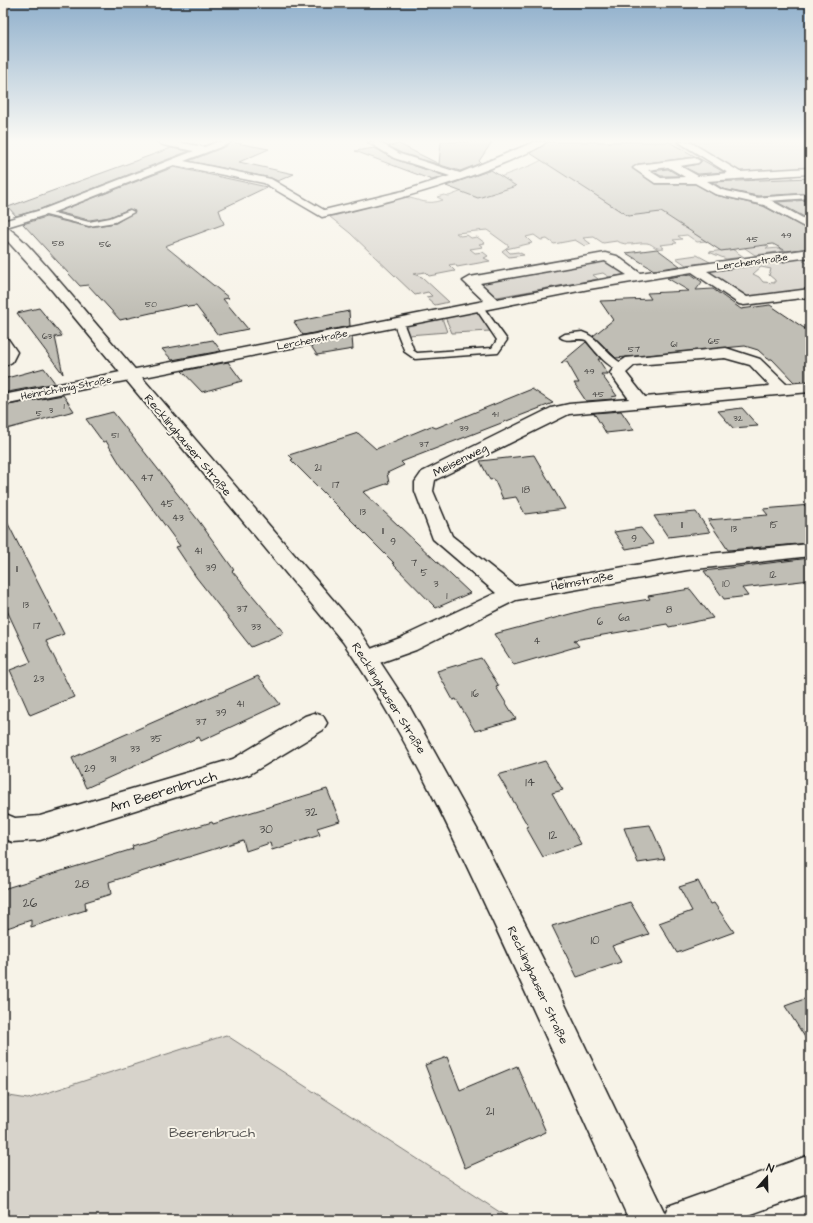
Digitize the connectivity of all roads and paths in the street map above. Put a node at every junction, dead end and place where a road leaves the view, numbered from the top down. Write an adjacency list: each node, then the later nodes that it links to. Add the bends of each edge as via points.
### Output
1 (78, 199): 9 (street)
2 (297, 199): 3 (street, via 322,214)
3 (389, 199)
4 (750, 199): 6 (street)
5 (767, 199): 6 (lane)
6 (754, 200): 8 (street)
7 (810, 204): 8 (lane)
8 (775, 206): 12 (street)
9 (45, 212): 10 (lane, via 89,224 112,220); 11 (street)
10 (130, 212)
11 (3, 225)
12 (810, 227)
13 (3, 230): 25 (street, Recklinghauser Straße, via 55,285)
14 (810, 253): 15 (street, Lerchenstraße)
15 (694, 268): 16 (street, Lerchenstraße); 17 (street, Lerchenstraße, via 744,301)
16 (638, 277): 18 (street, Lerchenstraße); 18 (street, via 613,259 605,257 470,281)
17 (810, 293)
18 (494, 303): 19 (street, Lerchenstraße)
19 (478, 306): 20 (street, Lerchenstraße); 20 (lane, via 502,340 495,350 415,356 410,352)
20 (398, 322): 25 (street, Lerchenstraße)
21 (564, 337): 24 (lane, via 582,335 589,338 610,361)
22 (3, 342): 23 (street, via 10,352)
23 (3, 362)
24 (622, 367): 27 (street, via 631,361 726,353 755,362); 29 (street, via 618,373)
25 (129, 375): 28 (street, Heinrich-Imig-Straße); 32 (street, Recklinghauser Straße)
26 (810, 387): 27 (street, Meisenweg)
27 (783, 390): 29 (street, Meisenweg)
28 (3, 400)
29 (640, 402): 31 (street, Meisenweg, via 557,412 428,476 424,482 424,491 443,539)
30 (810, 550): 31 (street, Heimstraße, via 687,563)
31 (511, 594): 32 (street, Heimstraße, via 408,644)
32 (368, 659): 36 (street, Recklinghauser Straße, via 416,736 510,924)
33 (314, 723): 34 (street, Am Beerenbruch, via 241,767 40,828 13,830)
34 (3, 825)
35 (810, 1174): 37 (street)
36 (648, 1220)
37 (682, 1220)

